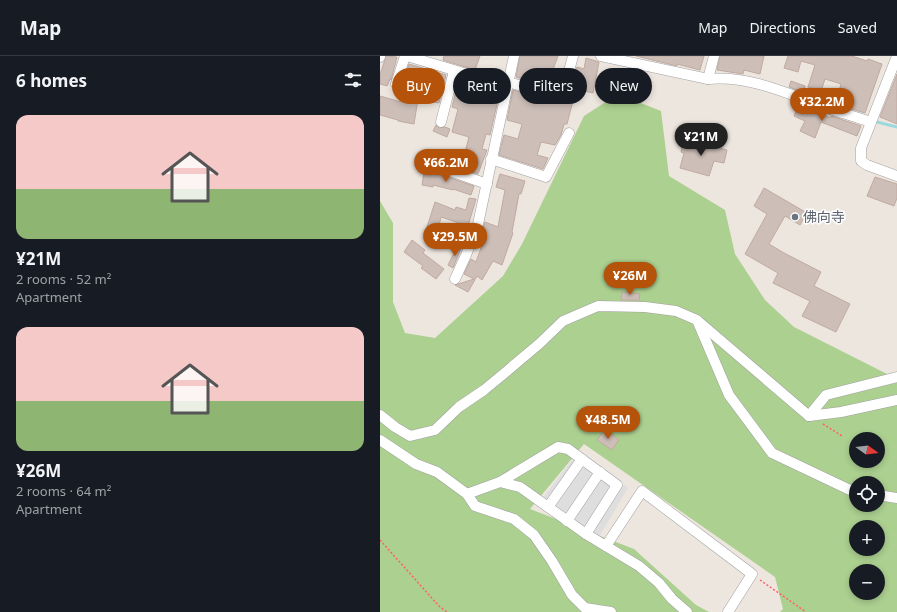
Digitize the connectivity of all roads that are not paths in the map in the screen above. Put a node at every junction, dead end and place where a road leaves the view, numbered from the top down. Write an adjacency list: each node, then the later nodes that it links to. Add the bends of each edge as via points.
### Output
1 (406, 56): 7 (street); 9 (street)
2 (514, 56): 8 (street)
3 (573, 56): 12 (street, via 562,97)
4 (601, 56): 11 (street)
5 (714, 56): 11 (street)
6 (897, 56): 15 (street)
7 (402, 68)
8 (511, 68)
9 (453, 71)
10 (453, 75): 14 (street)
11 (708, 79): 15 (street, via 721,78 767,86)
12 (511, 85)
13 (503, 104): 17 (street)
14 (441, 122)
15 (872, 122): 19 (street, via 861,148 861,162)
16 (568, 133): 17 (street, via 546,177)
17 (491, 159): 20 (street)
18 (427, 163): 20 (street)
19 (897, 176)
20 (487, 184): 21 (street, via 478,224)
21 (455, 279)
22 (697, 320): 25 (street, via 676,311 645,307 598,306 563,321 435,430 410,436); 26 (street); 31 (street, via 729,395 772,453)
23 (897, 377): 26 (street, via 826,395)
24 (897, 400): 26 (street)
25 (380, 414)
26 (809, 416)
27 (380, 440): 32 (street, via 416,464 437,472)
28 (582, 459): 29 (street); 30 (street, via 568,449 558,447); 35 (street)
29 (600, 472): 36 (street); 37 (street, via 617,485)
30 (500, 482): 32 (street); 35 (street, via 520,487)
31 (849, 490)
32 (467, 494): 39 (street, via 475,506 514,519 534,535 572,595 585,608)
33 (885, 496): 34 (street)
34 (897, 498)
35 (548, 507): 36 (street)
36 (567, 521): 37 (street)
37 (586, 534): 38 (street)
38 (606, 546): 40 (street, via 649,574 672,600); 41 (street, via 642,491 752,574)
39 (611, 612)
40 (687, 612)
41 (728, 612)

